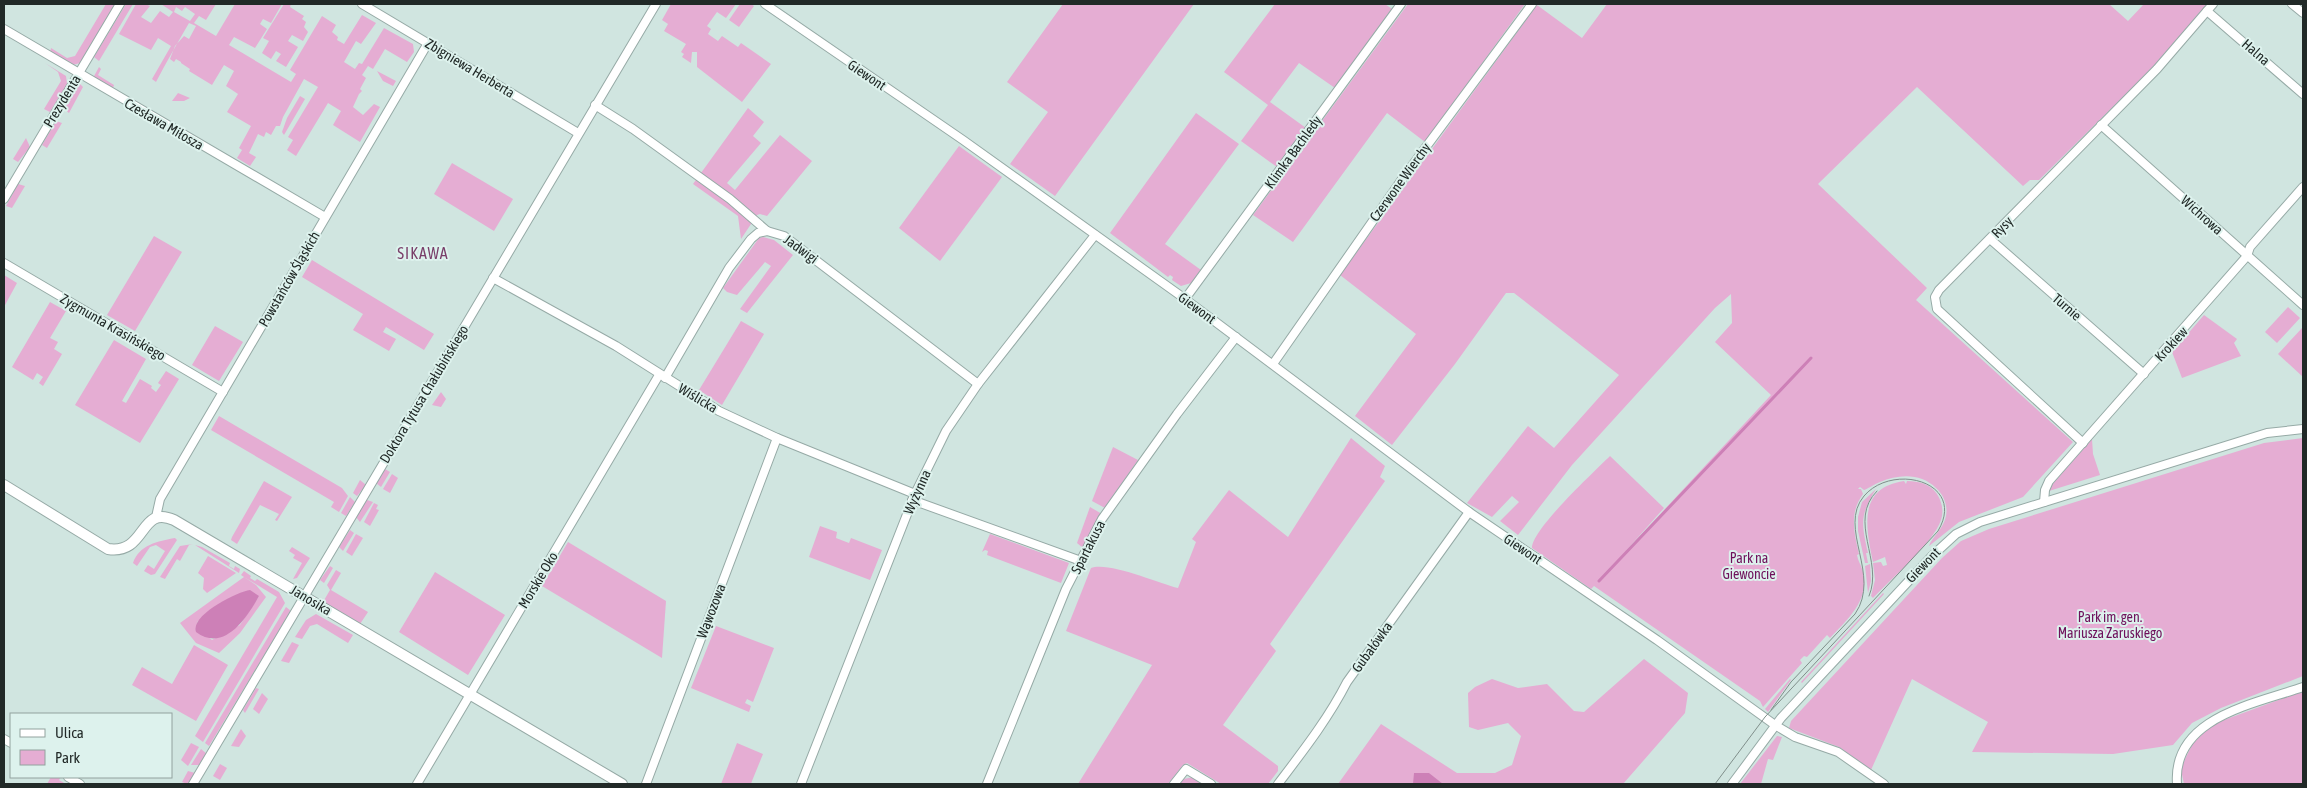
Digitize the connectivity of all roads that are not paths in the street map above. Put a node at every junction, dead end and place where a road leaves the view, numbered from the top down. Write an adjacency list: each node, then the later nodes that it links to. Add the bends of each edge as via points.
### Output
1 (120, 4): 13 (street, Prezydenta)
2 (362, 4): 12 (street, Zbigniewa Herberta)
3 (656, 4): 15 (street, Doktora Tytusa Chałubińskiego)
4 (765, 4): 22 (street, Giewont)
5 (1401, 4): 27 (street, Klimka Bachledy)
6 (1532, 4): 30 (street, Czerwone Wierchy, via 1400,182)
7 (2213, 4): 9 (street, Rysy)
8 (2292, 4): 10 (street)
9 (2208, 11): 14 (street, Halna); 16 (street, Rysy, via 2157,69)
10 (2303, 14)
11 (4, 29): 13 (street, Czesława Miłosza)
12 (428, 43): 17 (street, Zbigniewa Herberta); 20 (street, Powstańców Śląskich)
13 (78, 74): 19 (street, Prezydenta); 20 (street, Czesława Miłosza)
14 (2303, 94)
15 (595, 105): 17 (street, Doktora Tytusa Chałubińskiego); 21 (street, Jadwigi, via 730,198)
16 (2101, 125): 23 (street, Rysy); 24 (street, Wichrowa)
17 (578, 133): 26 (street, Doktora Tytusa Chałubińskiego)
18 (2303, 187): 24 (street, Krokiew, via 2250,247)
19 (4, 199)
20 (325, 217): 34 (street, Powstańców Śląskich)
21 (767, 231): 32 (street, Morskie Oko, via 751,239 729,268); 33 (street, Jadwigi, via 784,236)
22 (1095, 235): 27 (street, Giewont); 33 (street, Wyżynna)
23 (1990, 239): 31 (street, Turnie); 37 (street, Rysy, via 1939,290 1935,297 1937,309)
24 (2247, 256): 28 (street, Wichrowa); 31 (street, Krokiew)
25 (4, 263): 34 (street, Zygmunta Krasińskiego)
26 (493, 278): 32 (street, Wiślicka); 44 (street, Doktora Tytusa Chałubińskiego)
27 (1186, 299): 29 (street, Giewont)
28 (2303, 305)
29 (1236, 337): 30 (street, Giewont); 43 (street, Spartakusa, via 1102,519)
30 (1273, 364): 41 (street, Giewont)
31 (2144, 374): 37 (street, Krokiew)
32 (662, 376): 36 (street, Wiślicka, via 719,411); 46 (street, Morskie Oko)
33 (978, 384): 39 (street, Wyżynna, via 946,431)
34 (223, 392): 42 (street, Powstańców Śląskich, via 160,499)
35 (2303, 429): 40 (street, Giewont, via 2267,433)
36 (777, 438): 39 (street, Wiślicka); 51 (street, Wąwozowa)
37 (2083, 443): 40 (street, Krokiew, via 2046,485)
38 (4, 485): 42 (street, via 108,549 131,546)
39 (914, 497): 43 (street, Wiślicka); 52 (street, Wyżynna)
40 (2044, 502): 47 (street, Giewont, via 1980,522 1949,539)
41 (1469, 512): 47 (street, Giewont); 56 (street, Gubałówka)
42 (156, 517): 44 (street, Janosika, via 174,520)
43 (1081, 561): 53 (street, Spartakusa, via 1066,589)
44 (304, 596): 46 (street, Janosika); 48 (street, Doktora Tytusa Chałubińskiego)
45 (2303, 686): 59 (street, via 2202,726 2183,750)
46 (470, 694): 49 (street, Morskie Oko); 50 (street, Janosika)
47 (1775, 724): 57 (street); 58 (street, via 1795,737 1838,752)
48 (194, 784)
49 (417, 784)
50 (622, 784)
51 (646, 784)
52 (801, 784)
53 (987, 784)
54 (1174, 784): 55 (street, via 1186,769)
55 (1211, 784)
56 (1278, 784)
57 (1732, 784)
58 (1884, 784)
59 (2177, 784)

